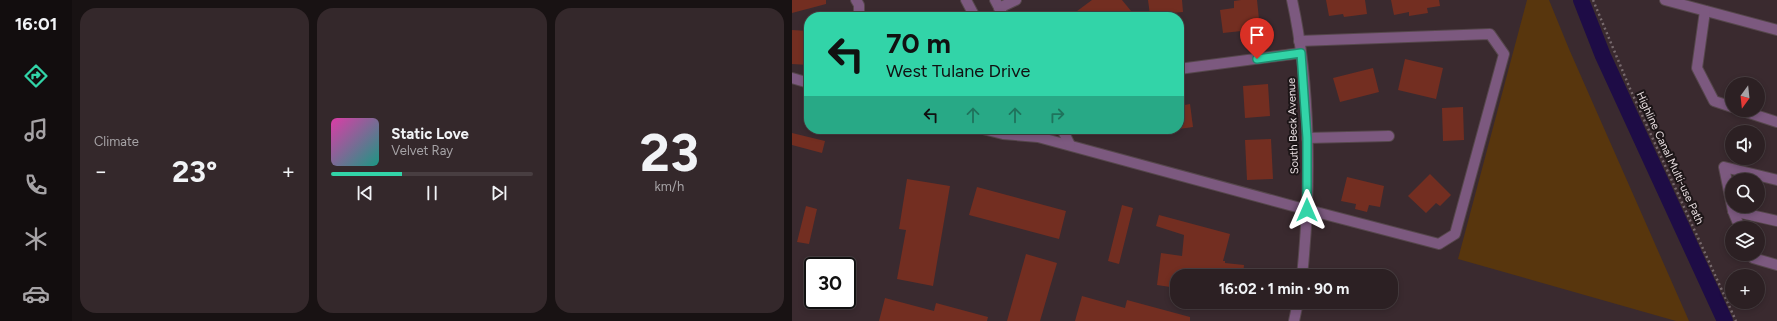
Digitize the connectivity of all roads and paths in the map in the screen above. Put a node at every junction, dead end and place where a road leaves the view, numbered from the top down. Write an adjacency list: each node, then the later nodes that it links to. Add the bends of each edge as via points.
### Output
1 (856, 0): 9 (street)
2 (966, 0): 10 (street)
3 (1016, 0): 7 (street)
4 (1292, 0): 12 (street, South Beck Avenue)
5 (1593, 0): 37 (path, Highline Canal Multi-use Path, via 1634,99)
6 (1665, 0): 8 (street)
7 (997, 4)
8 (1704, 11): 11 (street); 17 (street, via 1697,68 1714,101)
9 (859, 12)
10 (972, 12)
11 (1777, 30)
12 (1299, 41): 13 (street, South Beck Avenue); 29 (street, via 1490,34 1504,54 1455,234 1439,244)
13 (1301, 53): 14 (street); 23 (street, South Beck Avenue)
14 (1184, 68)
15 (792, 78): 16 (street)
16 (804, 82)
17 (1725, 105)
18 (1762, 117): 19 (street)
19 (1777, 122)
20 (1039, 134): 24 (street)
21 (1064, 134): 24 (street)
22 (1389, 136): 23 (street)
23 (1307, 138): 29 (street, South Beck Avenue)
24 (1070, 145): 29 (street)
25 (1725, 173): 26 (street, via 1724,167)
26 (1748, 173)
27 (1765, 177): 28 (street)
28 (1777, 180)
29 (1307, 210): 34 (street, South Beck Avenue)
30 (1742, 213): 31 (street)
31 (1777, 221)
32 (1763, 261): 33 (street)
33 (1777, 265)
34 (1303, 269)
35 (1297, 309): 36 (street)
36 (1294, 321)
37 (1736, 321)

